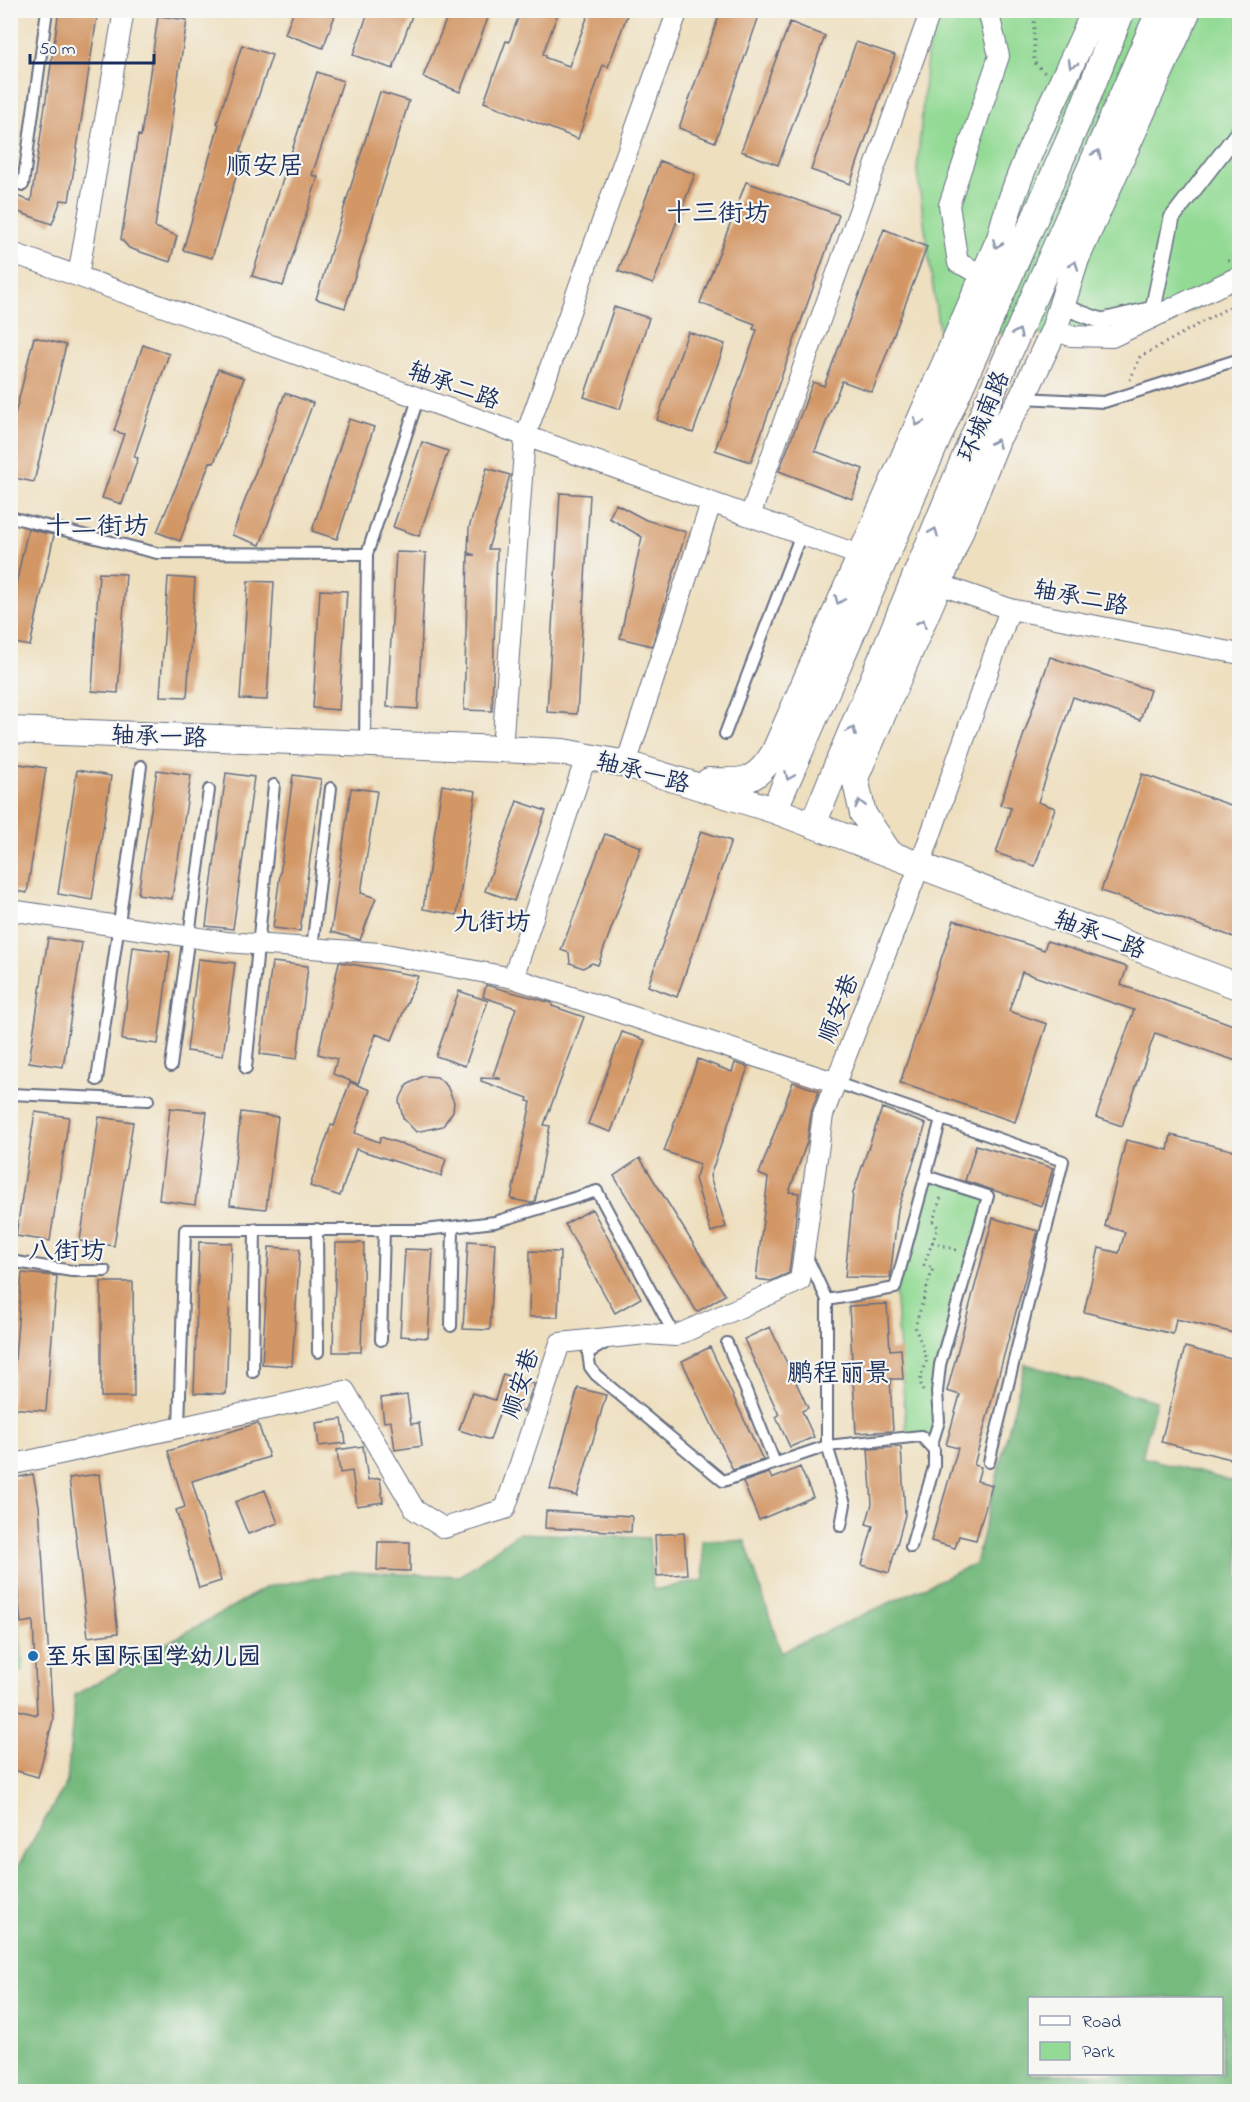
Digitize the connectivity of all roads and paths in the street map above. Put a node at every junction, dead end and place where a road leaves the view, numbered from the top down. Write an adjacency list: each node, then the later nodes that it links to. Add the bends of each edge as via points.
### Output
1 (47, 10): 13 (lane, via 23,186)
2 (124, 10): 16 (street)
3 (678, 10): 24 (street)
4 (931, 10): 26 (street)
5 (988, 10): 15 (street, via 999,56 949,205 958,263)
6 (1038, 10): 11 (path, via 1034,62)
7 (1095, 10): 11 (street, one-way to 11)
8 (1188, 10): 19 (street, one-way to 8, via 1076,260)
9 (1161, 14): 31 (street, 环城南路, one-way to 9, via 995,384)
10 (1119, 15): 30 (street, 环城南路, via 1082,111)
11 (1059, 87): 15 (street, one-way to 15, via 1010,198 1000,238)
12 (1239, 130): 19 (street, via 1172,218 1153,309 1102,321)
13 (10, 181)
14 (10, 252): 16 (street, 轴承二路)
15 (984, 275): 30 (street, one-way to 30)
16 (78, 276): 23 (street, 轴承二路)
17 (1239, 276): 19 (street, via 1112,337 1071,336)
18 (1239, 301): 21 (path, via 1140,357)
19 (1057, 318): 22 (street)
20 (1239, 359): 21 (lane)
21 (1123, 396): 22 (lane, via 1104,402)
22 (1022, 398): 31 (street, one-way to 22, via 998,437)
23 (418, 399): 24 (street, 轴承二路); 29 (lane)
24 (525, 437): 25 (street, 轴承二路); 37 (street)
25 (711, 503): 26 (street, 轴承二路); 39 (street)
26 (750, 516): 28 (street, 轴承二路)
27 (10, 517): 29 (lane, via 157,553)
28 (801, 534): 30 (street, 轴承二路); 35 (lane)
29 (368, 554): 36 (lane)
30 (870, 559): 41 (street, one-way to 41, via 763,770 743,782); 45 (street, 环城南路, one-way to 45)
31 (928, 580): 32 (street, 轴承二路); 46 (street, 环城南路, one-way to 31); 47 (street, one-way to 31, via 862,814 855,778)
32 (1010, 609): 33 (street, 轴承二路); 48 (street, 顺安巷)
33 (1239, 654)
34 (10, 730): 36 (street, 轴承一路)
35 (725, 734)
36 (365, 744): 37 (street, 轴承一路)
37 (502, 749): 38 (street, 轴承一路)
38 (586, 757): 39 (street, 轴承一路); 54 (street)
39 (626, 764): 41 (street, 轴承一路)
40 (141, 766): 50 (lane)
41 (681, 781): 45 (street, 轴承一路)
42 (274, 785): 52 (lane)
43 (331, 788): 53 (lane)
44 (209, 789): 51 (lane)
45 (774, 810): 46 (street, 轴承一路)
46 (813, 824): 47 (street, 轴承一路)
47 (890, 854): 48 (street, 轴承一路)
48 (920, 865): 55 (street, 轴承一路); 59 (street, 顺安巷)
49 (10, 910): 50 (street)
50 (118, 926): 51 (street); 58 (lane)
51 (188, 936): 52 (street); 56 (lane)
52 (257, 944): 53 (street); 57 (lane)
53 (312, 948): 54 (street, via 380,953)
54 (513, 978): 59 (street)
55 (1239, 987)
56 (171, 1066)
57 (246, 1068)
58 (97, 1080)
59 (837, 1083): 62 (lane); 70 (street, 顺安巷, via 823,1115)
60 (10, 1094): 61 (lane)
61 (148, 1100)
62 (941, 1119): 63 (lane); 87 (lane, via 1063,1161)
63 (926, 1176): 64 (lane); 75 (lane, via 895,1288)
64 (946, 1182): 69 (path, via 933,1221 938,1227); 71 (lane, via 988,1196)
65 (453, 1227): 68 (lane); 76 (lane); 78 (lane, via 495,1222 597,1191)
66 (317, 1228): 67 (lane); 68 (lane); 81 (lane)
67 (255, 1229): 82 (lane); 84 (lane, via 186,1230)
68 (384, 1229): 79 (lane)
69 (932, 1242): 71 (path); 83 (path, via 924,1265 933,1268 915,1328 927,1359 920,1381)
70 (804, 1252): 75 (lane); 78 (street, 顺安巷, via 800,1281)
71 (971, 1255): 86 (lane, via 940,1365 939,1421)
72 (11, 1261): 73 (lane, via 72,1271); 74 (lane)
73 (105, 1271)
74 (10, 1287)
75 (826, 1300): 85 (lane)
76 (451, 1326)
77 (622, 1336): 78 (street, 顺安巷); 84 (street, 顺安巷, via 560,1343 505,1509 444,1528 415,1510 345,1391); 88 (lane, via 588,1353 590,1367 723,1481)
78 (675, 1336)
79 (381, 1340)
80 (727, 1343): 88 (lane)
81 (318, 1352)
82 (254, 1372)
83 (926, 1400)
84 (179, 1428): 89 (street, 顺安巷)
85 (827, 1446): 86 (lane, via 921,1436); 88 (lane); 90 (lane, via 845,1504)
86 (931, 1447): 91 (lane, via 934,1467)
87 (989, 1462)
88 (776, 1463)
89 (10, 1465)
90 (841, 1526)
91 (911, 1547)

